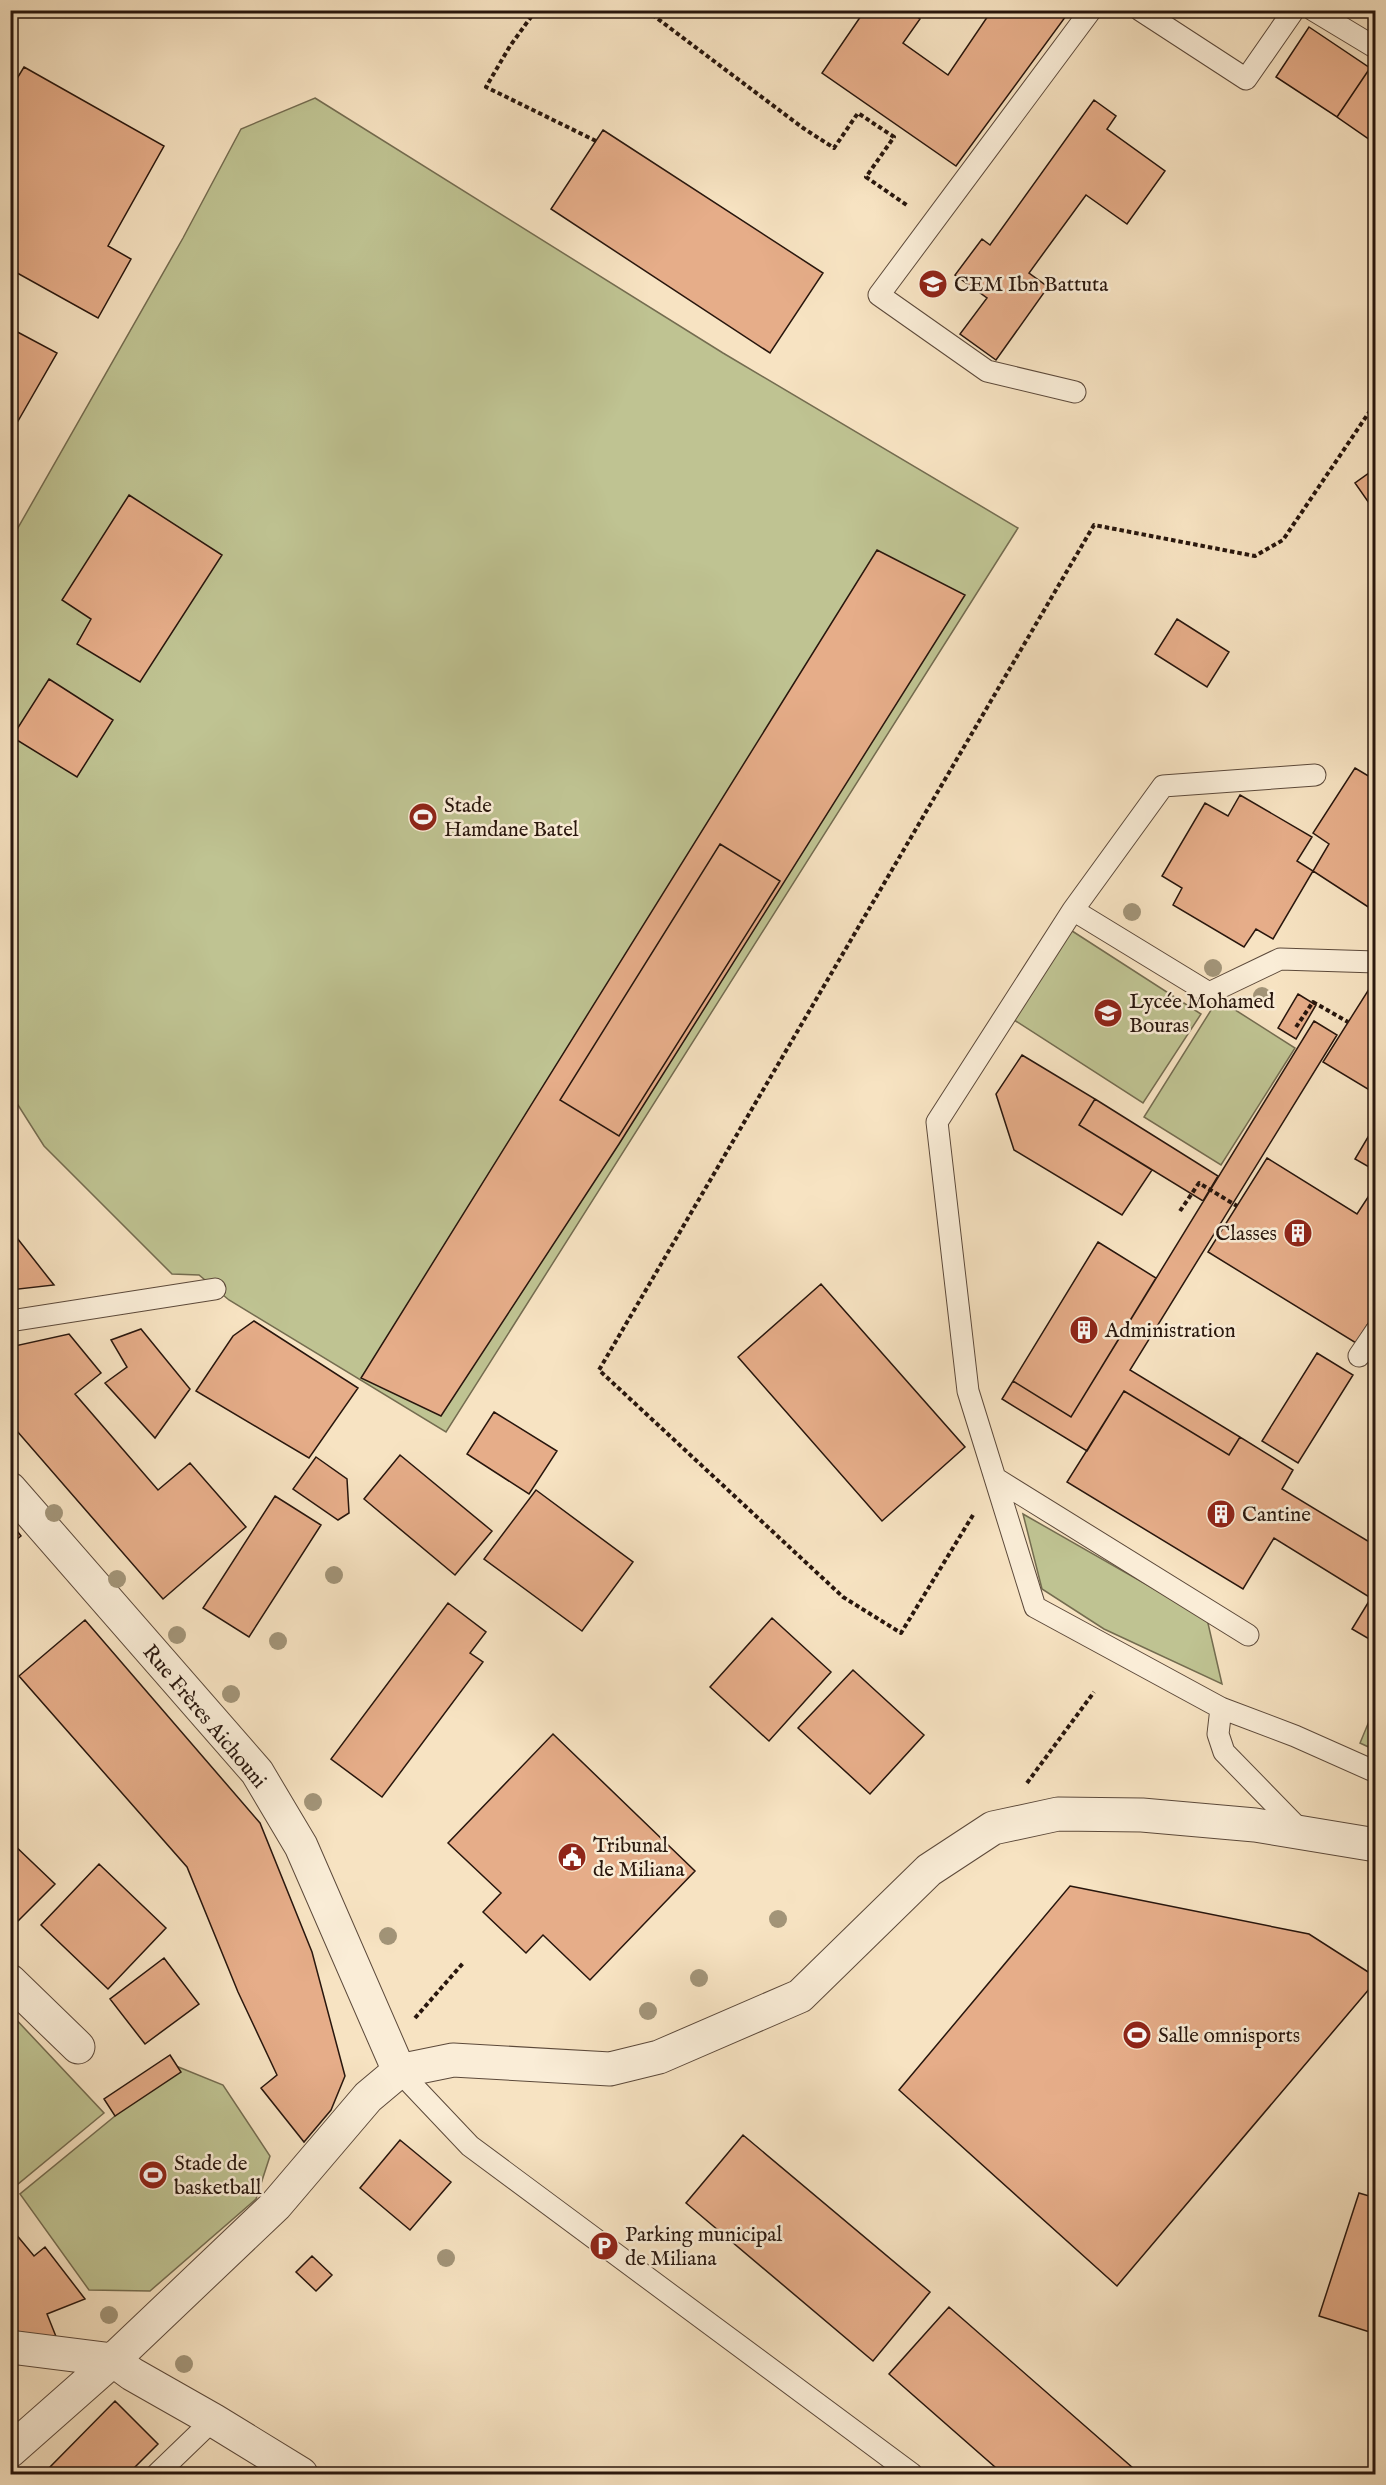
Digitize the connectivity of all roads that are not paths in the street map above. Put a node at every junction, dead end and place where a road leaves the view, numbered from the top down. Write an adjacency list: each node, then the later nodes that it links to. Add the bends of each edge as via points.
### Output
1 (1091, 10): 6 (lane, via 879,295 987,371)
2 (1140, 10): 3 (lane, via 1246,79)
3 (1294, 10)
4 (1313, 10): 5 (lane)
5 (1376, 48)
6 (1075, 392)
7 (1315, 775): 8 (lane, via 1163,786)
8 (1074, 910): 9 (lane, via 1209,993 1280,959); 14 (lane, via 937,1122 968,1391)
9 (1376, 962)
10 (215, 1289): 11 (lane)
11 (10, 1321)
12 (1376, 1331): 13 (lane)
13 (1359, 1356)
14 (995, 1478): 16 (lane); 17 (lane, via 1035,1607)
15 (10, 1489): 23 (street, Rue Frères Aichouni, via 257,1772 301,1846)
16 (1248, 1635)
17 (1221, 1708): 18 (lane); 19 (lane, via 1218,1734 1224,1752)
18 (1376, 1772)
19 (1303, 1833): 20 (street); 23 (street, via 1130,1815 1058,1814 993,1828 929,1870 800,1996 659,2057 610,2069 453,2060)
20 (1376, 1845)
21 (10, 1981): 22 (street)
22 (78, 2047)
23 (399, 2071): 25 (street, via 368,2097 276,2205); 30 (lane, via 470,2146)
24 (10, 2347): 25 (street)
25 (113, 2360): 26 (street); 27 (street)
26 (213, 2420): 28 (lane); 29 (street)
27 (10, 2451)
28 (157, 2475)
29 (302, 2475)
30 (912, 2475)

